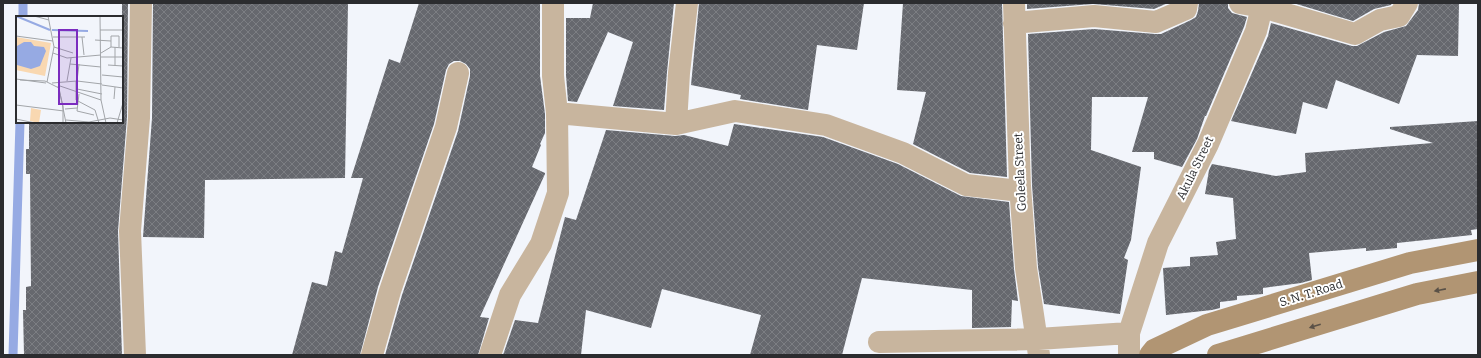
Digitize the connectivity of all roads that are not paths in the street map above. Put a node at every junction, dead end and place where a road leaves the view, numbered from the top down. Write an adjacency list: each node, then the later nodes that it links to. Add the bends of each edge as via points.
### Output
1 (141, 3): 18 (street, via 139,118 130,231)
2 (553, 3): 10 (street, via 553,76)
3 (687, 3): 11 (street)
4 (1187, 3): 8 (street, via 1186,9 1156,22 1094,16)
5 (1240, 3): 7 (street)
6 (1407, 3): 7 (street, via 1399,16 1380,20 1355,34)
7 (1263, 5): 15 (street, Akula Street, via 1256,31 1208,144 1158,243)
8 (1014, 13): 12 (street, Goleela Street)
9 (458, 73): 19 (street, via 446,126 390,291)
10 (557, 113): 11 (street); 20 (street, via 558,193 541,244 510,295)
11 (676, 124): 12 (street, via 735,111 826,125 903,154 966,185)
12 (1020, 191): 17 (street, Goleela Street, via 1026,268)
13 (1478, 250): 22 (street, S. N. T. Road, via 1410,263 1207,325 1154,350)
14 (1478, 282): 23 (street, one-way to 23, via 1417,294)
15 (1129, 333): 17 (street); 21 (street, Akula Street)
16 (879, 342): 17 (street)
17 (1038, 347)
18 (135, 355)
19 (372, 355)
20 (490, 355)
21 (1129, 355)
22 (1150, 355)
23 (1218, 355)

